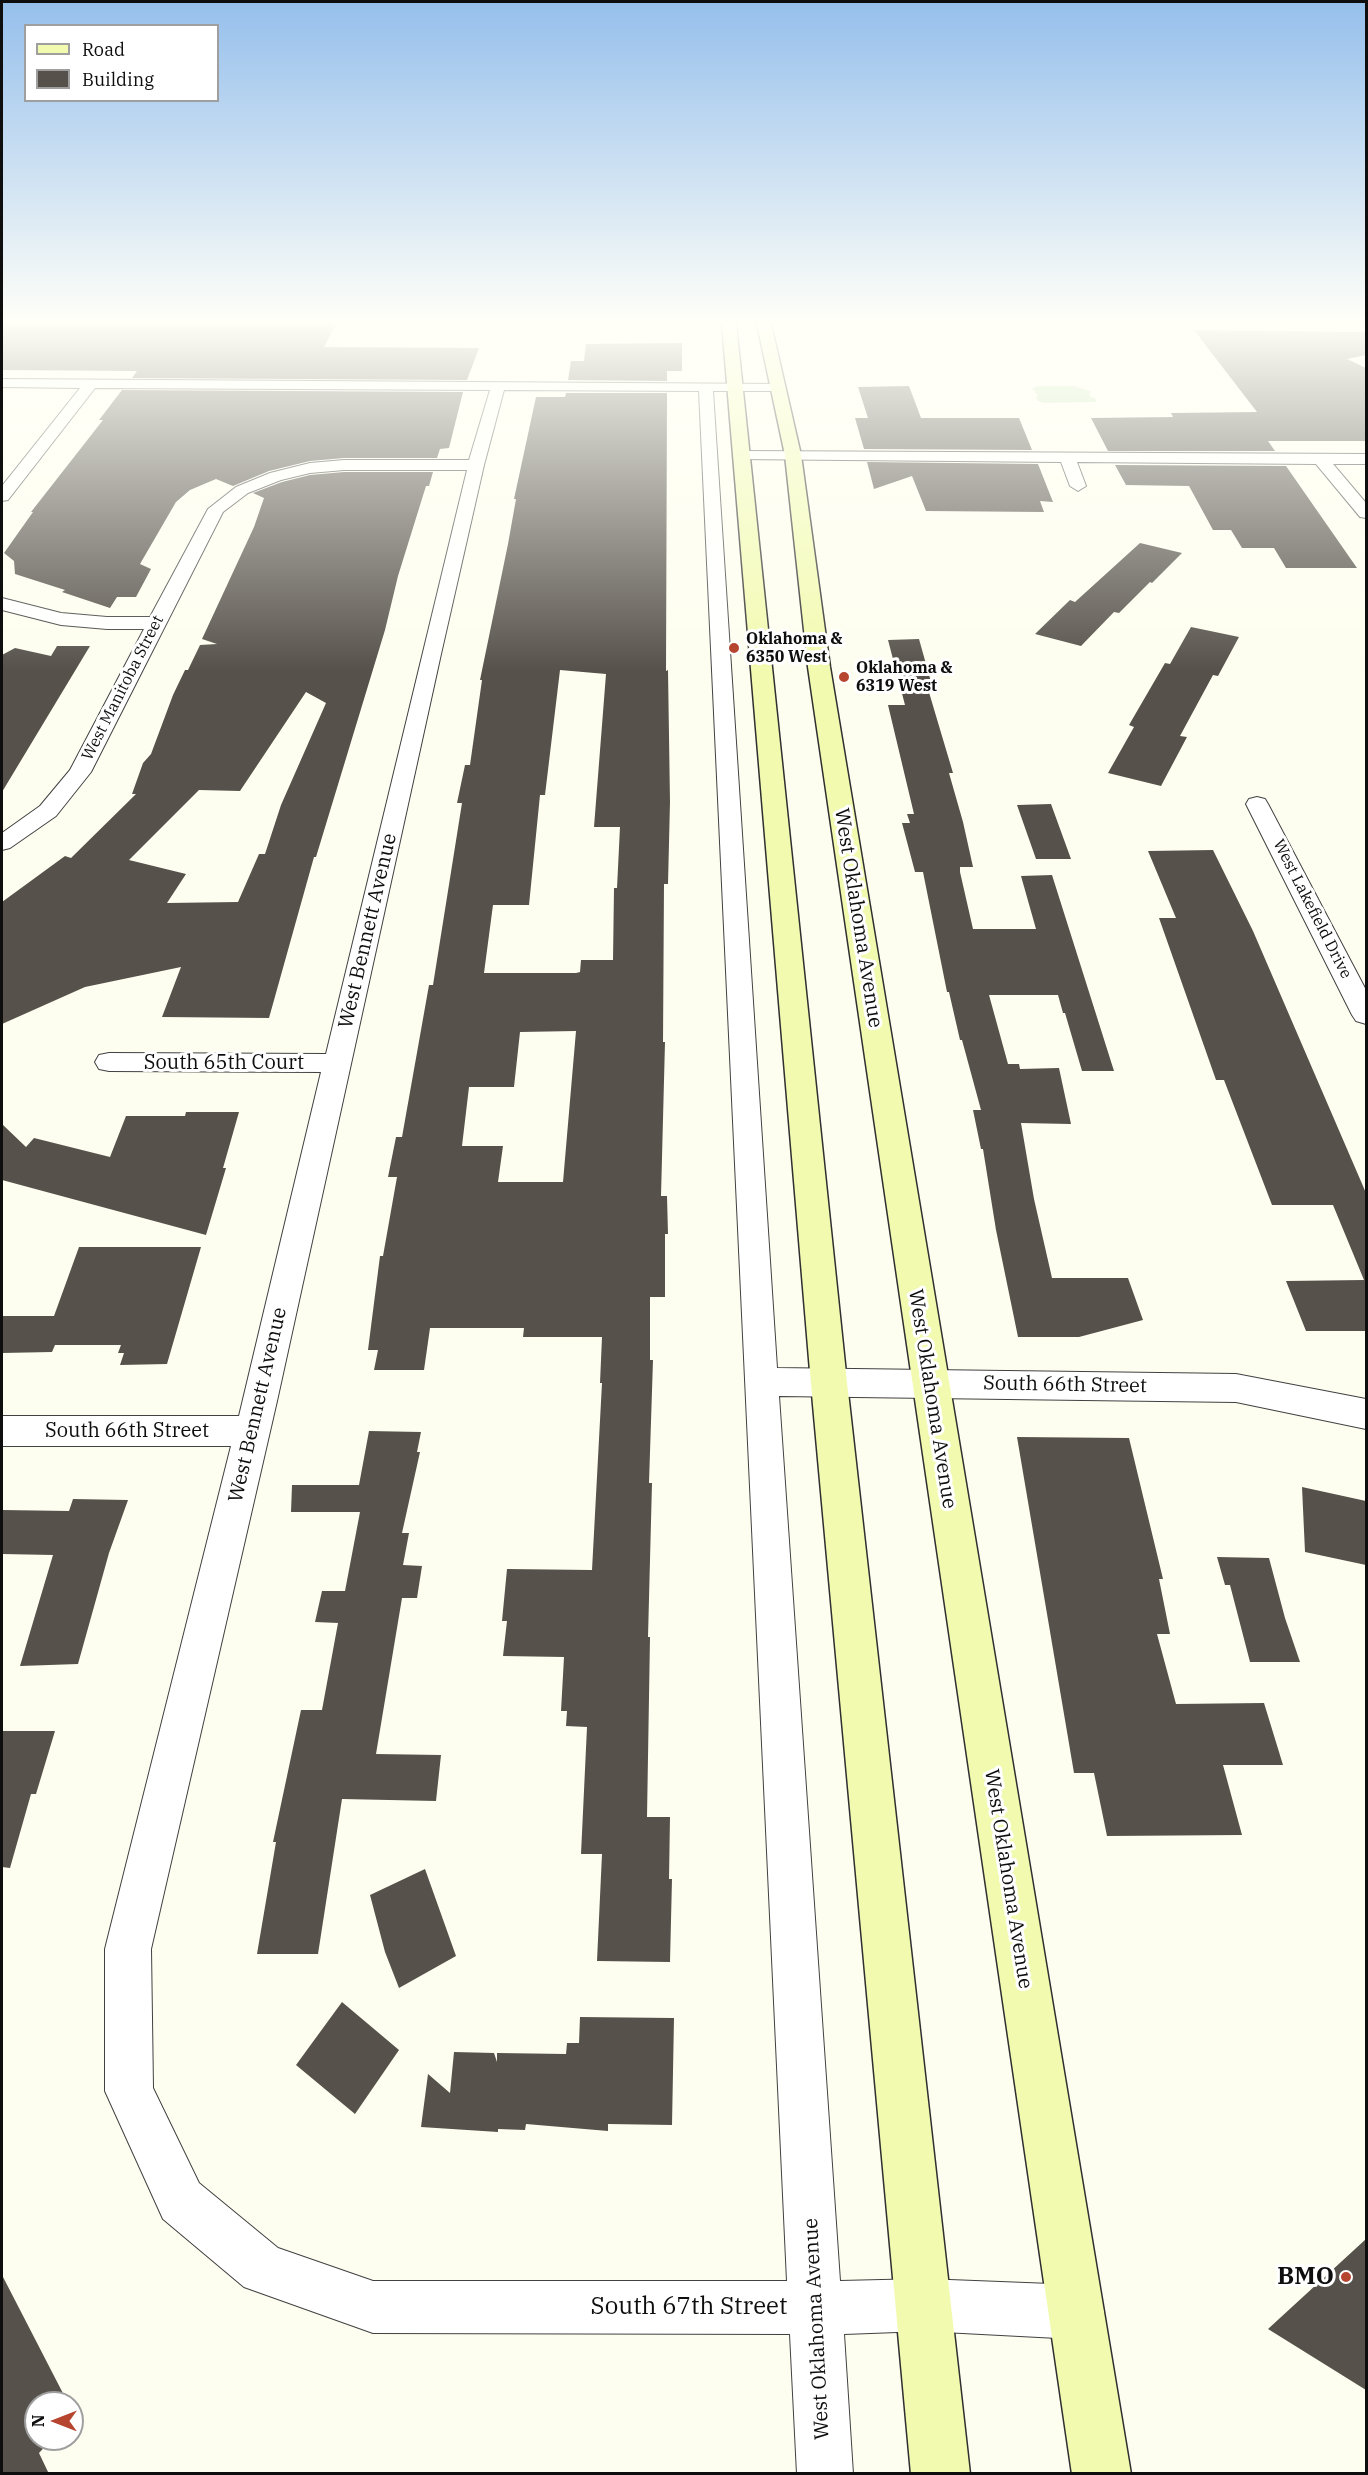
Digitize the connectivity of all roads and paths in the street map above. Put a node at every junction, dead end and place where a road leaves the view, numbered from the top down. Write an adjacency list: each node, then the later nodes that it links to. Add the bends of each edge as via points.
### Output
1 (47, 440): 13 (street)
2 (483, 440): 11 (street, West Bennett Avenue)
3 (722, 440): 22 (street, West Oklahoma Avenue)
4 (738, 440): 7 (main road, West Oklahoma Avenue)
5 (790, 440): 6 (main road, West Oklahoma Avenue)
6 (793, 455): 7 (street); 8 (street); 24 (main road, West Oklahoma Avenue, via 819,667)
7 (743, 456): 23 (main road, West Oklahoma Avenue)
8 (1067, 458): 9 (street); 12 (street)
9 (1320, 458): 10 (street); 14 (street)
10 (1366, 459)
11 (476, 465): 16 (street, West Manitoba Street, via 310,468 242,490 216,509); 21 (street, West Bennett Avenue)
12 (1078, 486)
13 (2, 496)
14 (1366, 513)
15 (2, 604): 16 (street, via 61,619)
16 (156, 623): 18 (street, West Manitoba Street, via 80,772 48,811)
17 (1257, 804): 19 (street, West Lakefield Drive)
18 (2, 843)
19 (1366, 1015)
20 (109, 1062): 21 (street, South 65th Court)
21 (338, 1063): 27 (street, West Bennett Avenue)
22 (760, 1382): 23 (street, South 66th Street); 30 (street, West Oklahoma Avenue)
23 (829, 1383): 24 (street, South 66th Street); 28 (main road, West Oklahoma Avenue)
24 (930, 1383): 25 (street, South 66th Street, via 1236,1388); 31 (main road, West Oklahoma Avenue)
25 (1366, 1414)
26 (2, 1431): 27 (street, South 66th Street)
27 (252, 1431): 29 (street, West Bennett Avenue, via 128,1949 129,2091 181,2201 262,2269)
28 (924, 2305): 30 (street, South 67th Street); 31 (street, South 67th Street); 33 (main road, West Oklahoma Avenue)
29 (373, 2307): 30 (street, South 67th Street)
30 (816, 2308): 32 (street, West Oklahoma Avenue)
31 (1077, 2312): 34 (main road, West Oklahoma Avenue)
32 (825, 2474)
33 (941, 2474)
34 (1102, 2474)

